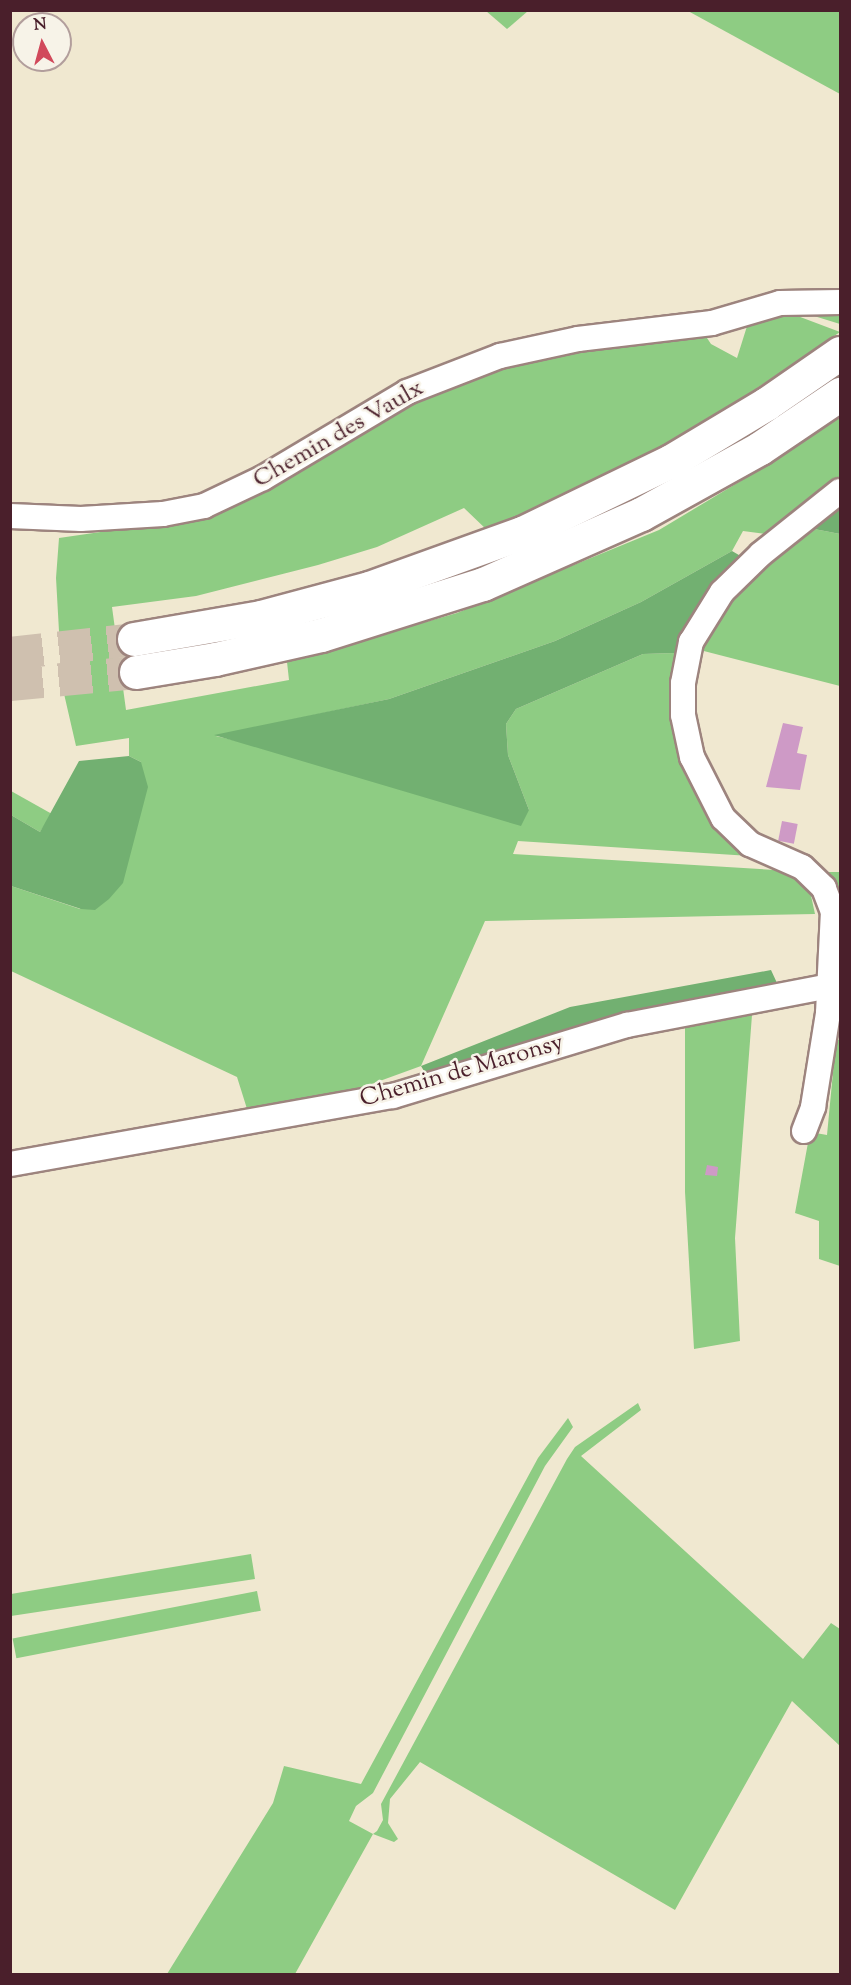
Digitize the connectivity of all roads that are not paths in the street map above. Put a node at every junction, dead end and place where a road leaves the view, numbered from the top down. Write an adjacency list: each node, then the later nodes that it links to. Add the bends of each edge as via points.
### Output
1 (840, 302): 5 (street, Chemin des Vaulx, via 780,303 712,323 578,339 500,356 407,392 263,478 204,506 163,514 93,518)
2 (840, 353): 6 (highway, via 766,404 671,461 522,533 358,591 261,617)
3 (840, 394): 7 (highway, via 760,448 641,514 483,584 321,635 215,660)
4 (840, 491): 8 (street, via 761,554 722,592 691,642 682,691 692,757 723,818 750,844 802,867 824,888 833,912)
5 (10, 516)
6 (134, 639)
7 (136, 672)
8 (836, 985): 9 (street, via 813,1107); 10 (street, Chemin de Maronsy, via 627,1025 382,1099)
9 (804, 1131)
10 (10, 1164)

